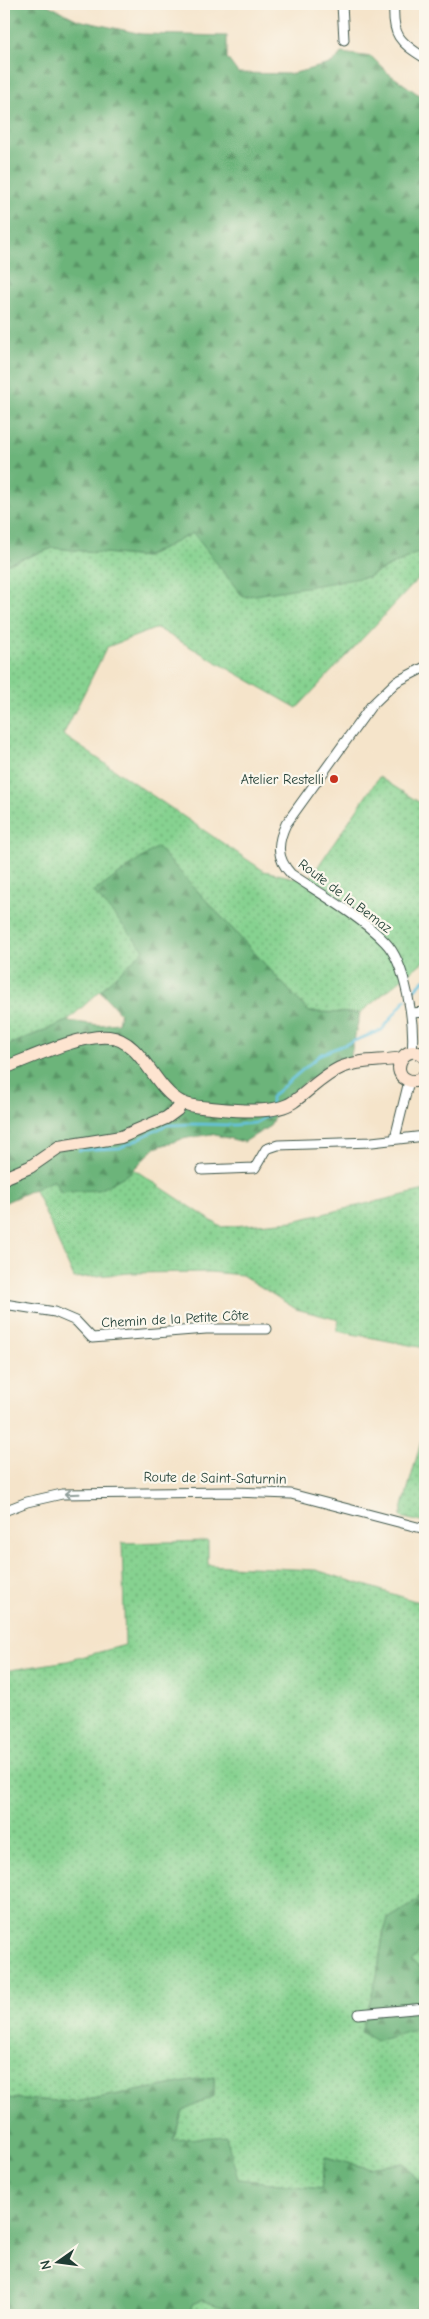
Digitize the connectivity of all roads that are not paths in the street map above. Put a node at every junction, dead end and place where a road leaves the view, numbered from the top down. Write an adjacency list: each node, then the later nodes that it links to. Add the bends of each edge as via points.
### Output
1 (342, 4): 3 (street)
2 (394, 4): 4 (street, via 396,35)
3 (344, 40)
4 (425, 58)
5 (425, 667): 7 (street, Route de la Bemaz, via 396,682 371,706 286,824 278,846 284,867 291,874 386,943 400,967)
6 (425, 1012): 7 (street)
7 (411, 1013): 8 (street, Route de la Bemaz)
8 (417, 1055): 9 (street); 12 (street, via 399,1065)
9 (355, 1064): 12 (street, via 384,1067); 13 (street, via 336,1070 283,1108 212,1108)
10 (4, 1068): 13 (street, via 84,1040 109,1037 128,1045)
11 (425, 1075): 12 (street, via 418,1080)
12 (405, 1076): 15 (street)
13 (177, 1100): 17 (street, via 156,1122 109,1141 74,1143 59,1148 30,1167)
14 (425, 1136): 15 (street)
15 (395, 1138): 16 (street, via 372,1142 278,1145 266,1149 255,1168)
16 (202, 1170)
17 (4, 1178)
18 (4, 1304): 19 (street, Chemin de la Petite Côte, via 55,1312 76,1321 92,1338 206,1329)
19 (267, 1329)
20 (4, 1511): 21 (street, Route de Saint-Saturnin, one-way to 20, via 291,1494 62,1494)
21 (425, 1529)
22 (425, 2008): 23 (street)
23 (358, 2014)

